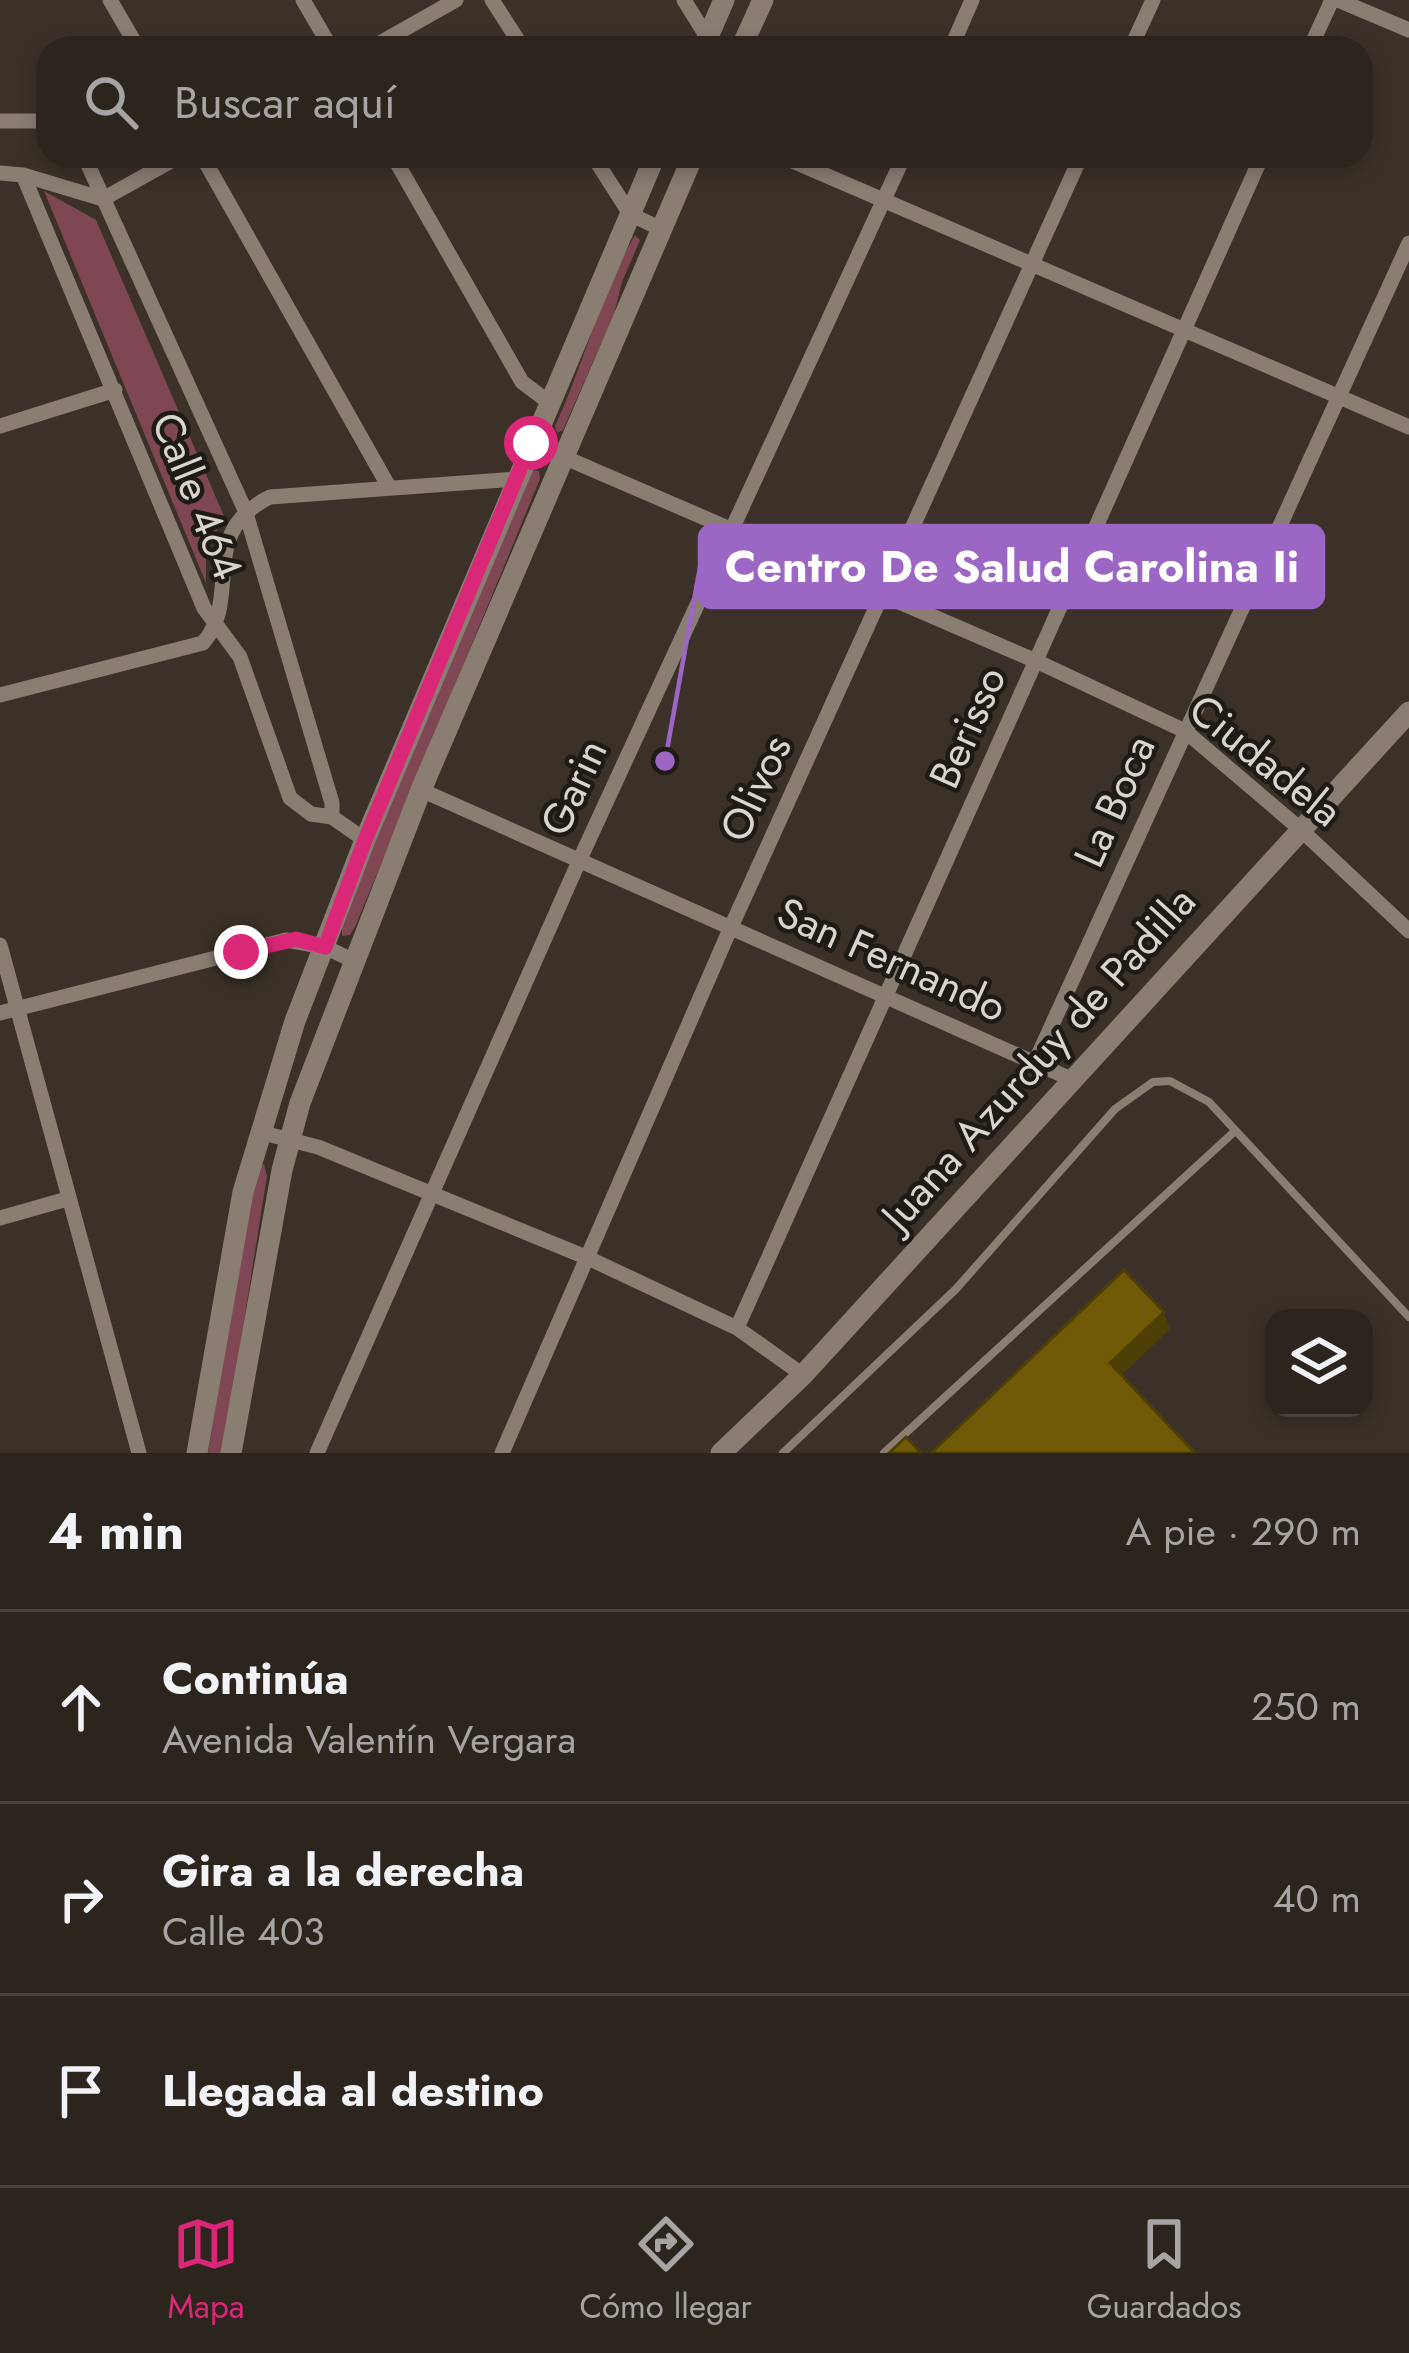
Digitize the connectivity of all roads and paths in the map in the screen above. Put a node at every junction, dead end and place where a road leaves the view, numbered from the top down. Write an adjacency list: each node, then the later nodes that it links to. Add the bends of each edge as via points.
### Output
1 (110, 0): 12 (street)
2 (303, 0): 13 (street)
3 (456, 0): 14 (street)
4 (492, 0): 15 (street)
5 (684, 0): 16 (street)
6 (724, 0): 17 (street)
7 (763, 0): 18 (street)
8 (972, 0): 19 (street)
9 (1153, 0): 20 (street)
10 (1335, 0): 11 (street); 21 (street)
11 (1409, 30)
12 (131, 36)
13 (324, 36)
14 (392, 36)
15 (515, 36)
16 (702, 36)
17 (708, 36)
18 (746, 36)
19 (956, 36)
20 (1136, 36)
21 (1316, 36)
22 (0, 121): 23 (street)
23 (36, 121)
24 (89, 168): 37 (street, Calle 464)
25 (159, 168): 37 (street)
26 (209, 168): 52 (street)
27 (400, 168): 46 (street, via 522,382)
28 (600, 168): 39 (street)
29 (650, 168): 39 (street)
30 (688, 168): 40 (street)
31 (808, 168): 38 (street)
32 (899, 168): 38 (street, Garin)
33 (1075, 168): 42 (street, Olivos)
34 (1257, 168): 43 (street, Berisso)
35 (0, 173): 36 (street)
36 (23, 175): 37 (street); 44 (street, Calle 464)
37 (103, 199): 53 (street, Calle 464)
38 (884, 201): 42 (street); 54 (street, Garin)
39 (630, 214): 40 (street); 46 (street)
40 (661, 229): 50 (street)
41 (1409, 243): 45 (street, La Boca)
42 (1031, 265): 43 (street); 55 (street, Olivos)
43 (1184, 330): 45 (street); 57 (street, Berisso)
44 (116, 390): 47 (street); 56 (street, Calle 464)
45 (1342, 398): 48 (street); 60 (street, La Boca)
46 (550, 403): 49 (street)
47 (0, 425)
48 (1409, 427)
49 (531, 443): 50 (street, Ciudadela); 51 (street)
50 (562, 456): 54 (street, Ciudadela); 61 (street)
51 (516, 479): 52 (street); 64 (street)
52 (389, 487): 53 (street, via 270,497)
53 (245, 510): 56 (street, via 222,561); 62 (street, Calle 464)
54 (731, 532): 55 (street, Ciudadela); 65 (street, Garin)
55 (883, 594): 57 (street, Ciudadela); 66 (street, Olivos)
56 (218, 627): 58 (street, via 203,644); 62 (street, Calle 464, via 239,656 290,798)
57 (1036, 661): 60 (street, Ciudadela); 71 (street, Berisso)
58 (0, 695)
59 (1409, 712): 63 (street, Juana Azurduy de Padilla)
60 (1185, 731): 63 (street, Ciudadela); 73 (street, La Boca)
61 (421, 790): 65 (street, San Fernando); 70 (street)
62 (332, 817): 64 (street, Calle 464)
63 (1299, 829): 67 (street, Ciudadela); 74 (street, Juana Azurduy de Padilla)
64 (365, 840): 69 (street)
65 (580, 859): 66 (street, San Fernando); 78 (street, Garin)
66 (731, 927): 71 (street, San Fernando); 81 (street, Olivos)
67 (1407, 927)
68 (0, 946): 72 (street)
69 (325, 947): 70 (street); 72 (street, via 286,940); 76 (street)
70 (352, 960): 77 (street)
71 (886, 996): 73 (street, San Fernando); 83 (street, Berisso)
72 (9, 1011): 79 (street)
73 (1035, 1062): 74 (street, San Fernando)
74 (1071, 1079): 84 (street, Juana Azurduy de Padilla)
75 (1235, 1131): 82 (lane); 91 (lane, via 1209,1102 1170,1081 1134,1094 956,1289); 92 (lane)
76 (259, 1132): 77 (street); 86 (street)
77 (290, 1138): 78 (street); 87 (street)
78 (433, 1193): 81 (street); 88 (street, Garin)
79 (67, 1199): 80 (street); 85 (street)
80 (0, 1218)
81 (588, 1258): 83 (street); 89 (street, Olivos)
82 (1409, 1317)
83 (737, 1328): 84 (street)
84 (803, 1375): 90 (street, Juana Azurduy de Padilla)
85 (139, 1453)
86 (196, 1453)
87 (230, 1453)
88 (317, 1453)
89 (502, 1453)
90 (721, 1453)
91 (783, 1453)
92 (884, 1453)

